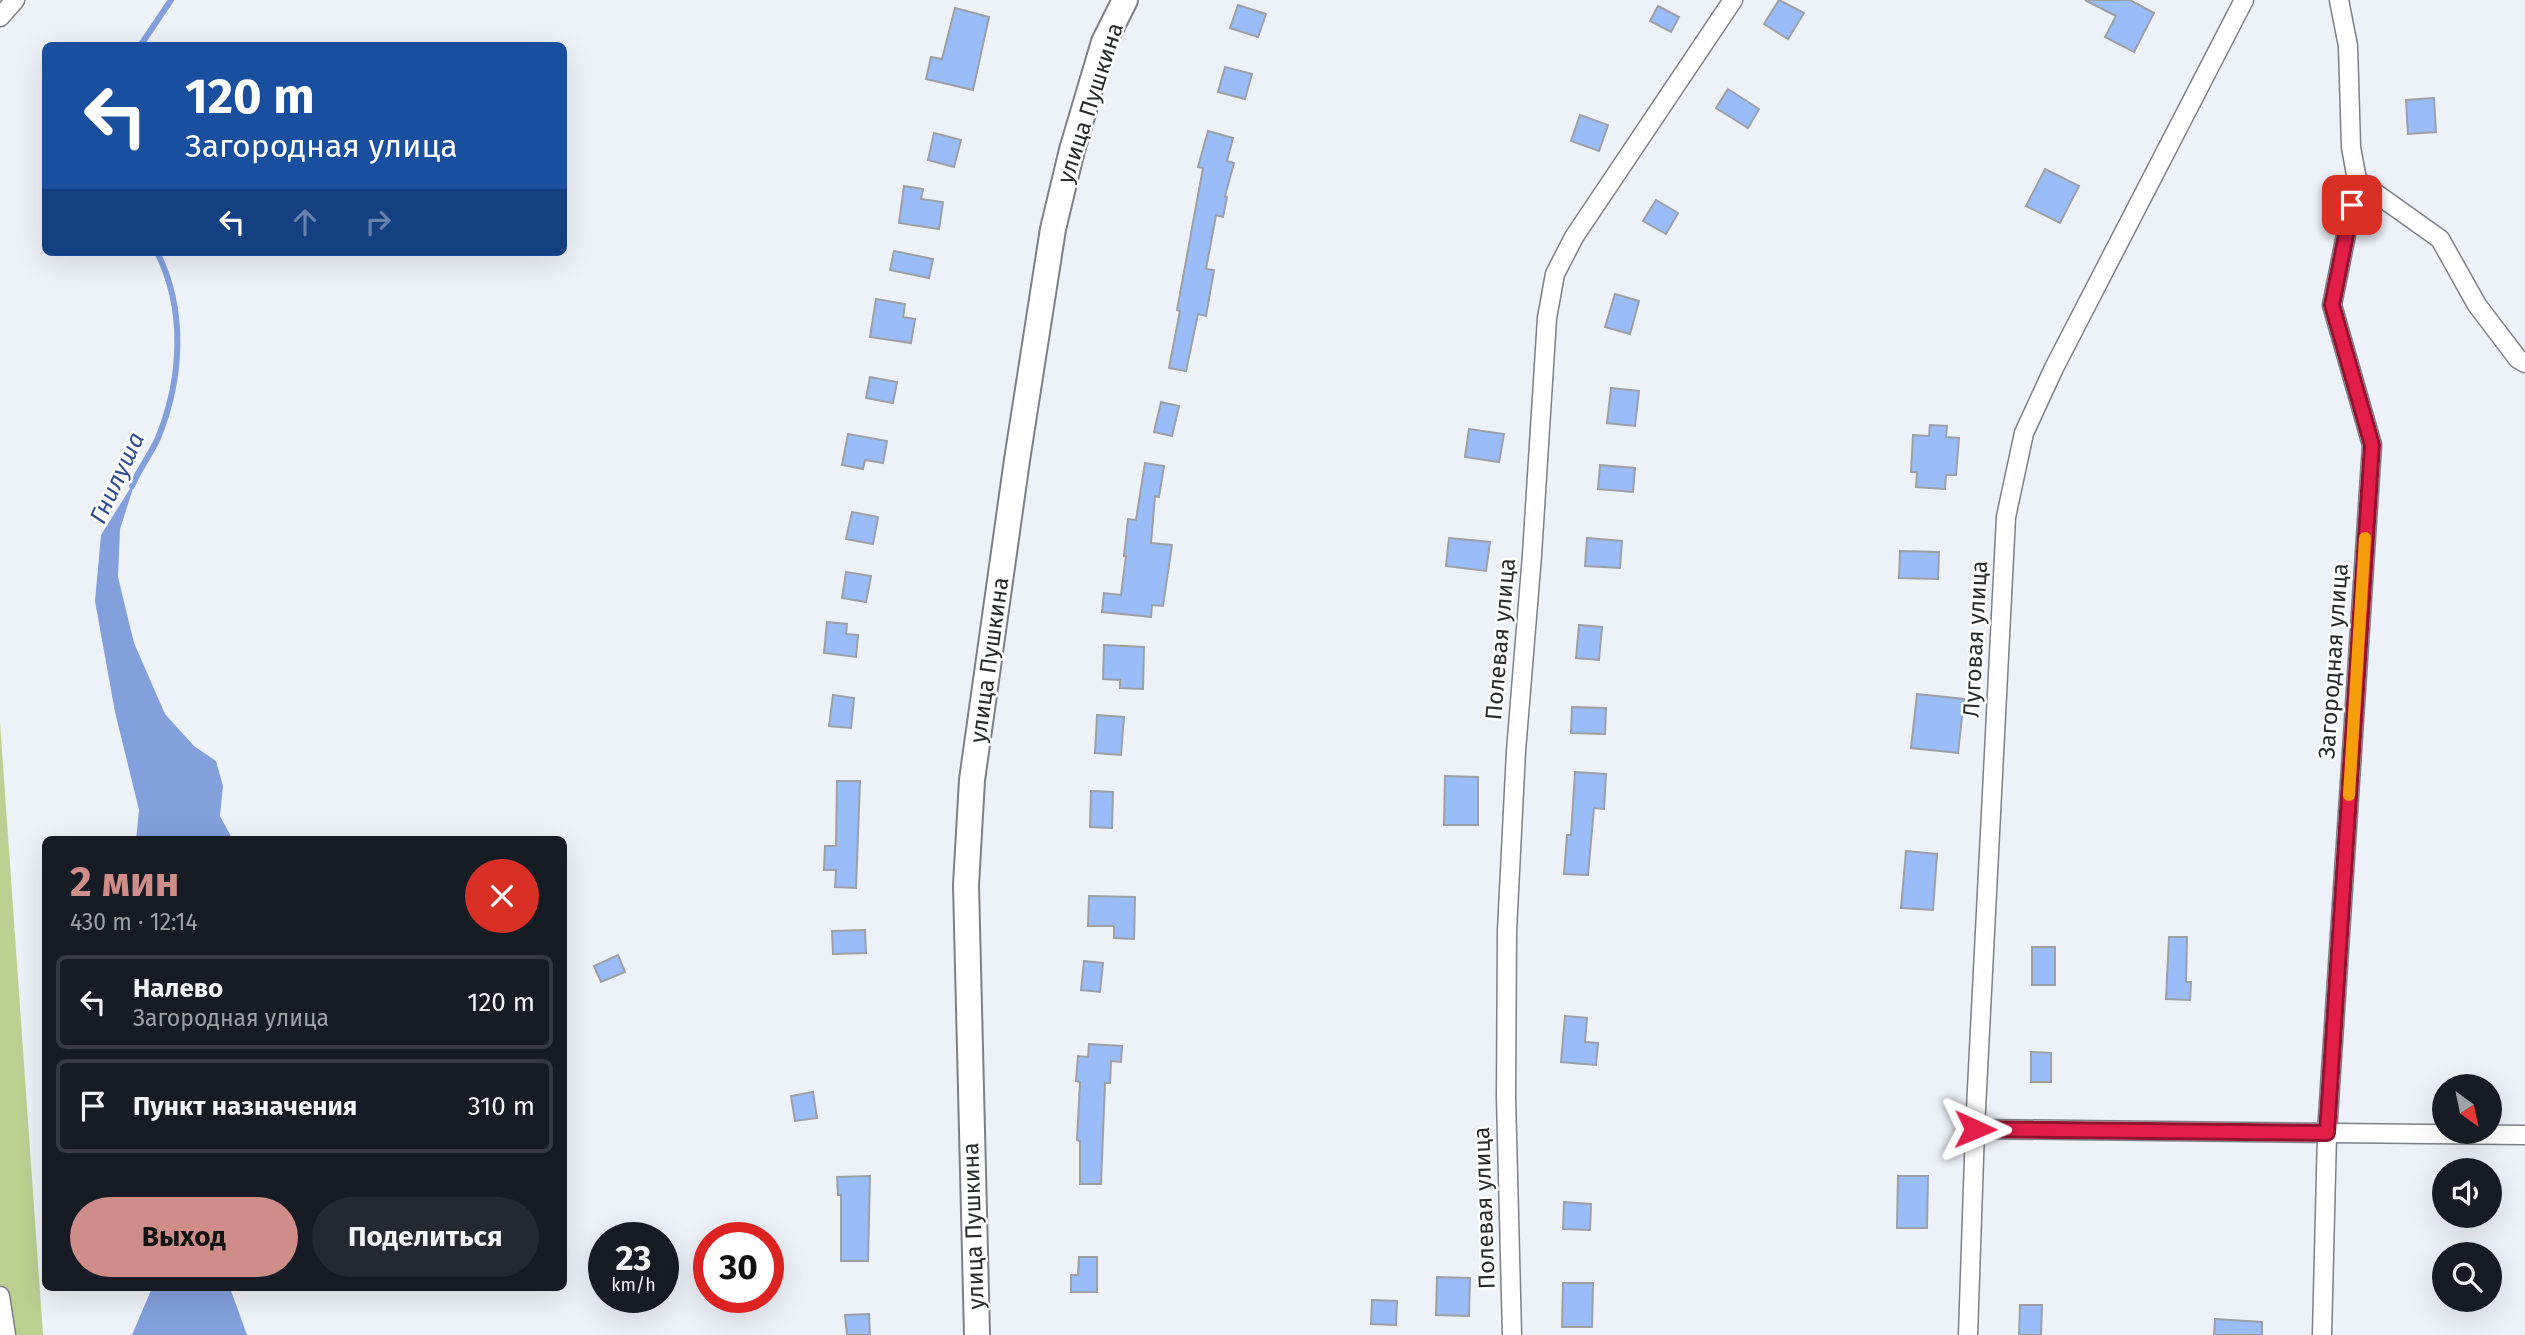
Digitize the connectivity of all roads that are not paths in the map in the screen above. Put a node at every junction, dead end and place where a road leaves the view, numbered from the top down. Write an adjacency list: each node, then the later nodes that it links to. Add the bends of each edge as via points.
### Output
1 (15, 0): 6 (street)
2 (1125, 0): 14 (main road, улица Пушкина, via 1104,42 1053,229 972,780 966,885)
3 (1733, 0): 15 (street, Полевая улица, via 1574,237 1555,274 1547,318 1507,931)
4 (2244, 0): 9 (street, Луговая улица, via 2024,433 2006,517)
5 (2339, 0): 7 (street, Загородная улица, via 2348,46 2350,134)
6 (0, 17)
7 (2357, 180): 8 (street, via 2440,239 2477,305); 10 (street, Загородная улица, via 2332,305 2372,445)
8 (2525, 363)
9 (1975, 1129): 10 (street); 16 (street, Луговая улица)
10 (2327, 1133): 11 (street); 17 (street, Загородная улица)
11 (2525, 1135)
12 (0, 1296): 13 (street)
13 (6, 1335)
14 (976, 1335)
15 (1513, 1335)
16 (1968, 1335)
17 (2322, 1335)

